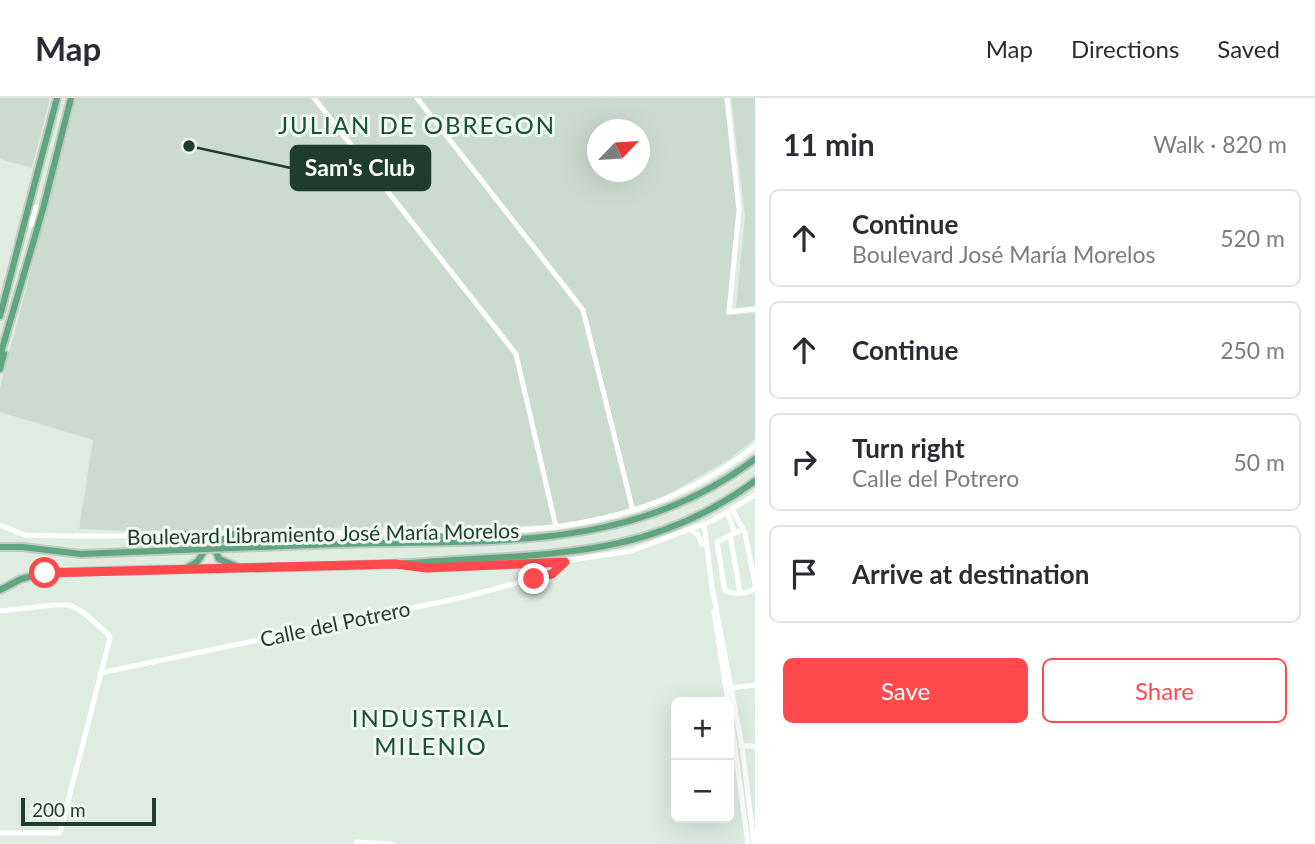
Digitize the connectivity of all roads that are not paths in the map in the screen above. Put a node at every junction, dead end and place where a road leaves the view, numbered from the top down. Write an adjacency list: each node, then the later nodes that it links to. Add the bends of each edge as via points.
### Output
1 (57, 98): 8 (main road)
2 (71, 98): 10 (main road)
3 (314, 98): 22 (street, via 516,354)
4 (417, 98): 18 (street, via 583,310)
5 (727, 98): 9 (street, via 739,210 729,312)
6 (36, 207): 7 (street)
7 (31, 225)
8 (3, 288): 11 (main road)
9 (755, 309)
10 (12, 312): 12 (main road); 13 (main road)
11 (0, 314)
12 (0, 356)
13 (0, 369)
14 (755, 446): 18 (street, Boulevard Libramiento José María Morelos, via 695,485)
15 (755, 458): 30 (main road, via 689,499 635,521 561,536)
16 (755, 481): 34 (main road, via 678,525 607,547)
17 (755, 495): 19 (street, Boulevard Libramiento José María Morelos)
18 (633, 511): 22 (street, Boulevard Libramiento José María Morelos)
19 (729, 511): 20 (street, Boulevard Libramiento José María Morelos); 23 (street); 28 (street)
20 (704, 524): 24 (street, Boulevard Libramiento José María Morelos); 44 (street)
21 (0, 525): 26 (street, Boulevard Libramiento José María Morelos, via 32,536)
22 (556, 527): 25 (street, Boulevard Libramiento José María Morelos)
23 (743, 529): 28 (street); 35 (street)
24 (690, 530): 33 (street, Boulevard Libramiento José María Morelos, via 631,551); 44 (street, via 702,542)
25 (494, 532): 29 (street, Boulevard Libramiento José María Morelos); 30 (main road)
26 (186, 534): 27 (street, Boulevard Libramiento José María Morelos); 36 (main road, via 200,541 204,551)
27 (234, 534): 29 (street, Boulevard Libramiento José María Morelos); 37 (main road, via 220,540 217,555)
28 (732, 534): 40 (street); 40 (street, via 717,544 724,587)
29 (438, 535): 31 (main road)
30 (478, 541): 31 (main road)
31 (457, 542): 32 (main road, bridge, via 82,554)
32 (0, 547)
33 (565, 562): 34 (street, Boulevard Libramiento José María Morelos, via 427,568); 42 (street, Calle del Potrero, via 552,574 460,598)
34 (395, 564): 37 (main road)
35 (753, 564): 38 (street)
36 (187, 568): 37 (main road); 39 (main road, via 45,573)
37 (242, 568)
38 (755, 586): 40 (street)
39 (0, 590)
40 (740, 593)
41 (0, 611): 42 (street, via 64,604 78,609 109,636)
42 (100, 673): 49 (street, via 60,833)
43 (755, 685): 44 (street)
44 (729, 689): 45 (street); 47 (street)
45 (729, 697)
46 (734, 726): 47 (street)
47 (738, 745): 48 (street); 52 (street); 53 (street)
48 (755, 746)
49 (0, 833)
50 (356, 842): 51 (street)
51 (393, 844)
52 (748, 844)
53 (754, 844)

